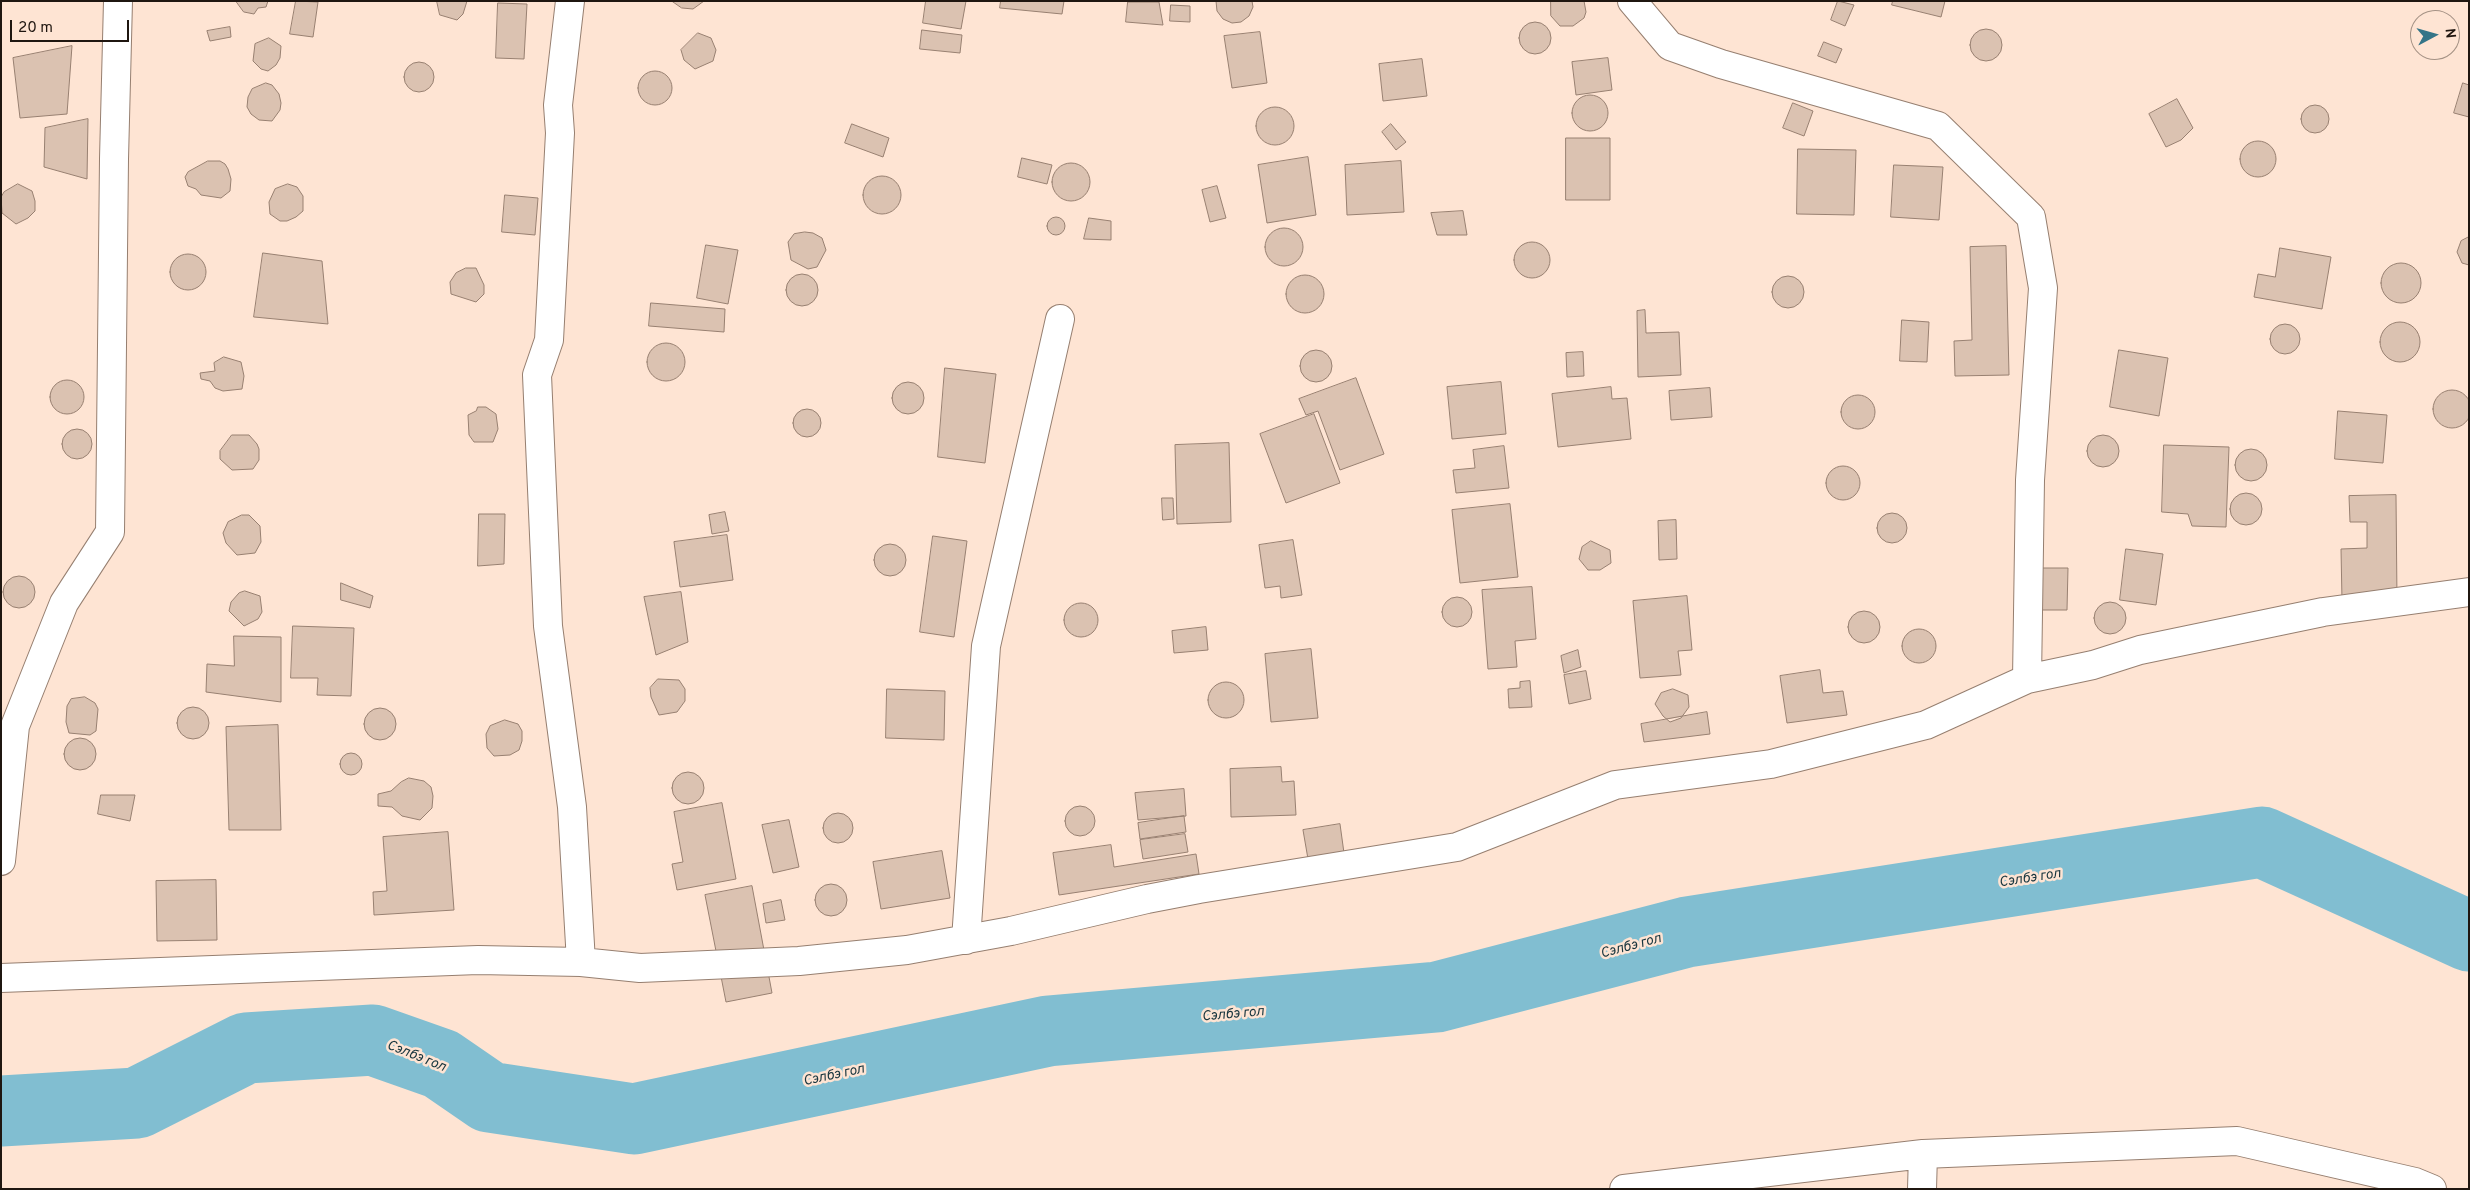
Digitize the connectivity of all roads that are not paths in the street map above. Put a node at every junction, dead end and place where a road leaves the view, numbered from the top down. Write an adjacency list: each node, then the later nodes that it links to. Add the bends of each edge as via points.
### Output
1 (118, 1): 7 (street, via 110,532 64,603 15,726)
2 (570, 1): 9 (street, via 558,105 560,133 549,340 537,375 548,626 572,808)
3 (1632, 1): 6 (street, via 1670,46 1721,64 1938,126 2031,217 2043,288 2030,480)
4 (1060, 319): 8 (street, via 986,646)
5 (2469, 592): 6 (street, via 2323,612 2140,650)
6 (2026, 679): 8 (street, via 1926,725 1772,764 1615,786 1457,847 1191,891)
7 (1, 860)
8 (966, 940): 9 (street, via 907,950 799,961 640,968)
9 (580, 962): 10 (street, via 449,961)
10 (1, 978)
11 (1923, 1154): 12 (street); 13 (street); 14 (street, via 2237,1141 2415,1182)
12 (1624, 1189)
13 (1922, 1189)
14 (2432, 1189)

